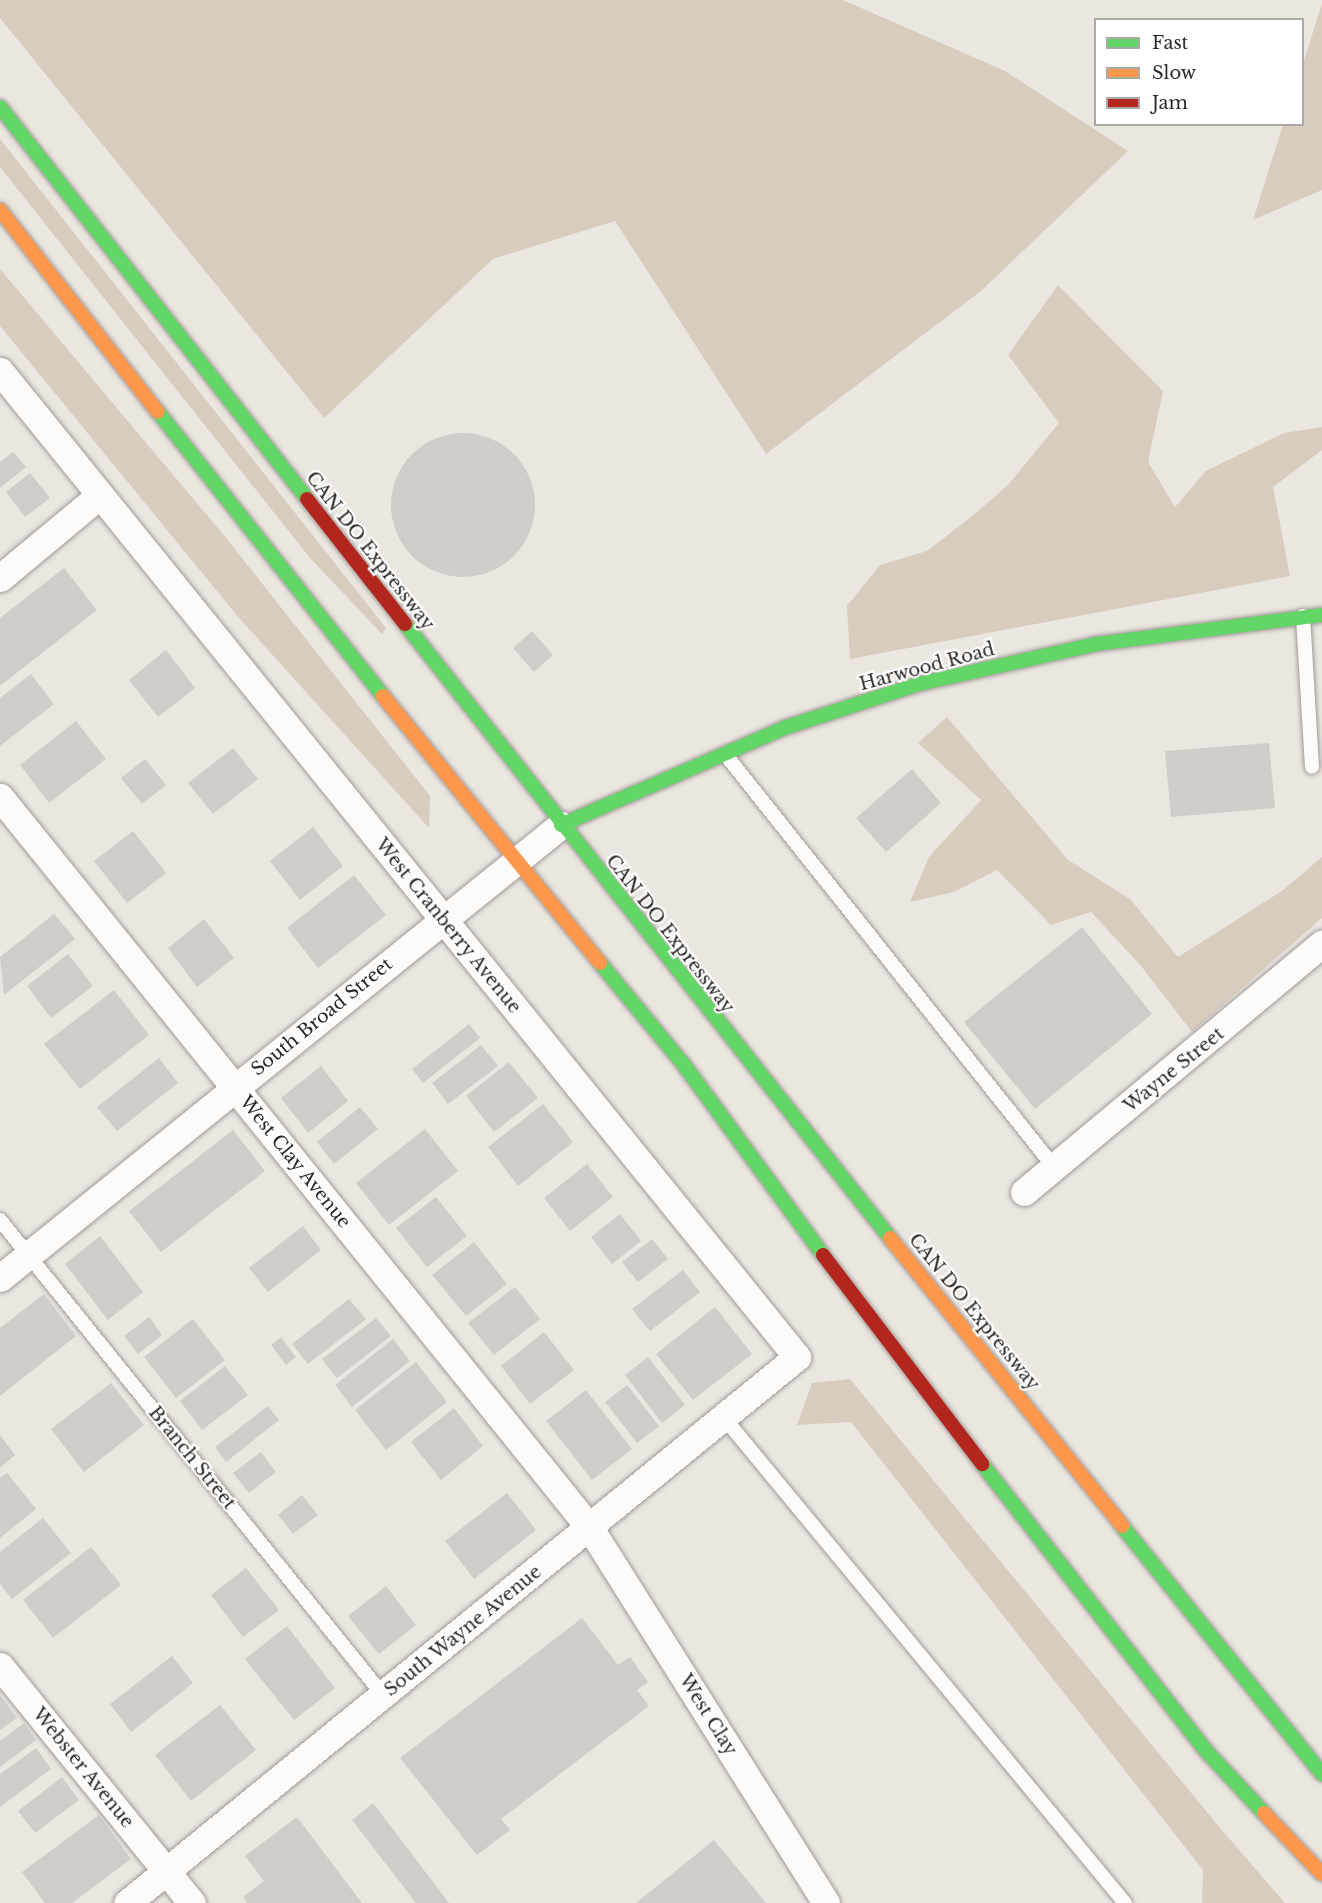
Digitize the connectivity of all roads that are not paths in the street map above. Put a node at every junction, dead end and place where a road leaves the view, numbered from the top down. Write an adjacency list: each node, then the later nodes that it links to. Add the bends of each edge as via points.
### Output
1 (0, 107): 11 (main road, CAN DO Expressway)
2 (0, 210): 12 (main road, via 307,603)
3 (0, 371): 4 (street, West Cranberry Avenue)
4 (100, 495): 5 (street); 13 (street, West Cranberry Avenue)
5 (0, 578)
6 (1322, 615): 7 (main road, Harwood Road)
7 (1303, 616): 8 (main road, Harwood Road, via 1096,644 919,684 784,728); 9 (lane)
8 (725, 754): 11 (main road, Harwood Road); 16 (lane)
9 (1312, 767)
10 (0, 797): 15 (street, West Clay Avenue)
11 (561, 825): 12 (street, South Broad Street); 26 (main road, CAN DO Expressway)
12 (518, 858): 13 (street, South Broad Street); 28 (main road, via 684,1065 871,1321 1207,1752)
13 (442, 920): 15 (street, South Broad Street); 21 (street, West Cranberry Avenue)
14 (1322, 944): 16 (street, Wayne Street)
15 (235, 1087): 19 (street, South Broad Street); 23 (street, West Clay Avenue)
16 (1054, 1167): 17 (street, Wayne Street)
17 (1024, 1192)
18 (0, 1220): 19 (lane, Branch Street)
19 (28, 1255): 20 (street, South Broad Street); 25 (lane, Branch Street)
20 (0, 1278)
21 (797, 1357): 22 (street, South Wayne Avenue)
22 (724, 1419): 23 (street, South Wayne Avenue); 32 (lane)
23 (590, 1528): 25 (street, South Wayne Avenue); 31 (street, West Clay)
24 (0, 1665): 27 (street, Webster Avenue)
25 (383, 1695): 27 (street, South Wayne Avenue)
26 (1322, 1774)
27 (166, 1871): 29 (street, South Wayne Avenue); 30 (street, Webster Avenue)
28 (1322, 1874)
29 (127, 1903)
30 (192, 1903)
31 (826, 1903)
32 (1125, 1903)

